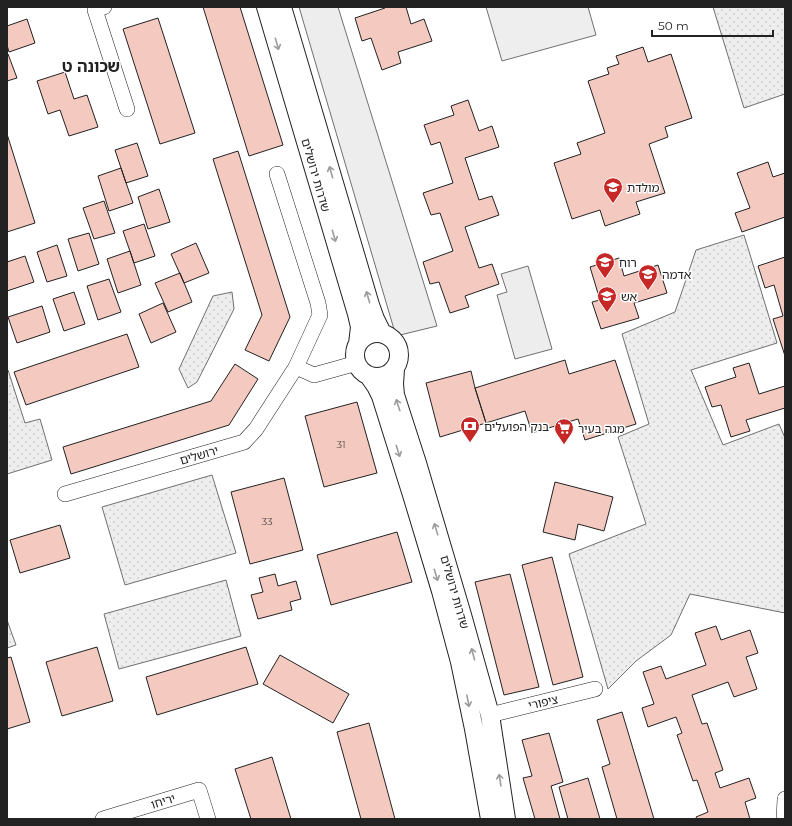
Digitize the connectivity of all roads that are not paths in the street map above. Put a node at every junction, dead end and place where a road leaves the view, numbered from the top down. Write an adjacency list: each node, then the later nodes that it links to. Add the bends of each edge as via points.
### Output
1 (104, 7): 4 (street, via 95,10)
2 (266, 7): 7 (street, שדרות ירושלים, one-way to 7, via 357,314 360,327)
3 (282, 7): 6 (street, שדרות ירושלים, one-way to 3, via 370,305)
4 (127, 109)
5 (277, 174): 9 (street, ירושלים, via 320,315)
6 (382, 333): 7 (street, via 368,335); 10 (street, via 392,339 399,349)
7 (358, 344): 8 (street, via 355,350)
8 (356, 363): 9 (street, via 314,375); 11 (street)
9 (296, 367): 12 (street, ירושלים, via 256,429 244,442)
10 (395, 369): 11 (street, via 383,377); 14 (street, שדרות ירושלים, one-way to 10, via 395,395)
11 (369, 376): 18 (street, שדרות ירושלים, one-way to 18, via 380,396 441,591 460,662)
12 (65, 494)
13 (595, 689): 14 (street, ציפורי)
14 (490, 715): 19 (street, שדרות ירושלים, one-way to 14)
15 (785, 799): 20 (street)
16 (104, 819): 17 (street, יריחו, via 199,790)
17 (208, 819)
18 (490, 819)
19 (506, 819)
20 (784, 819)

